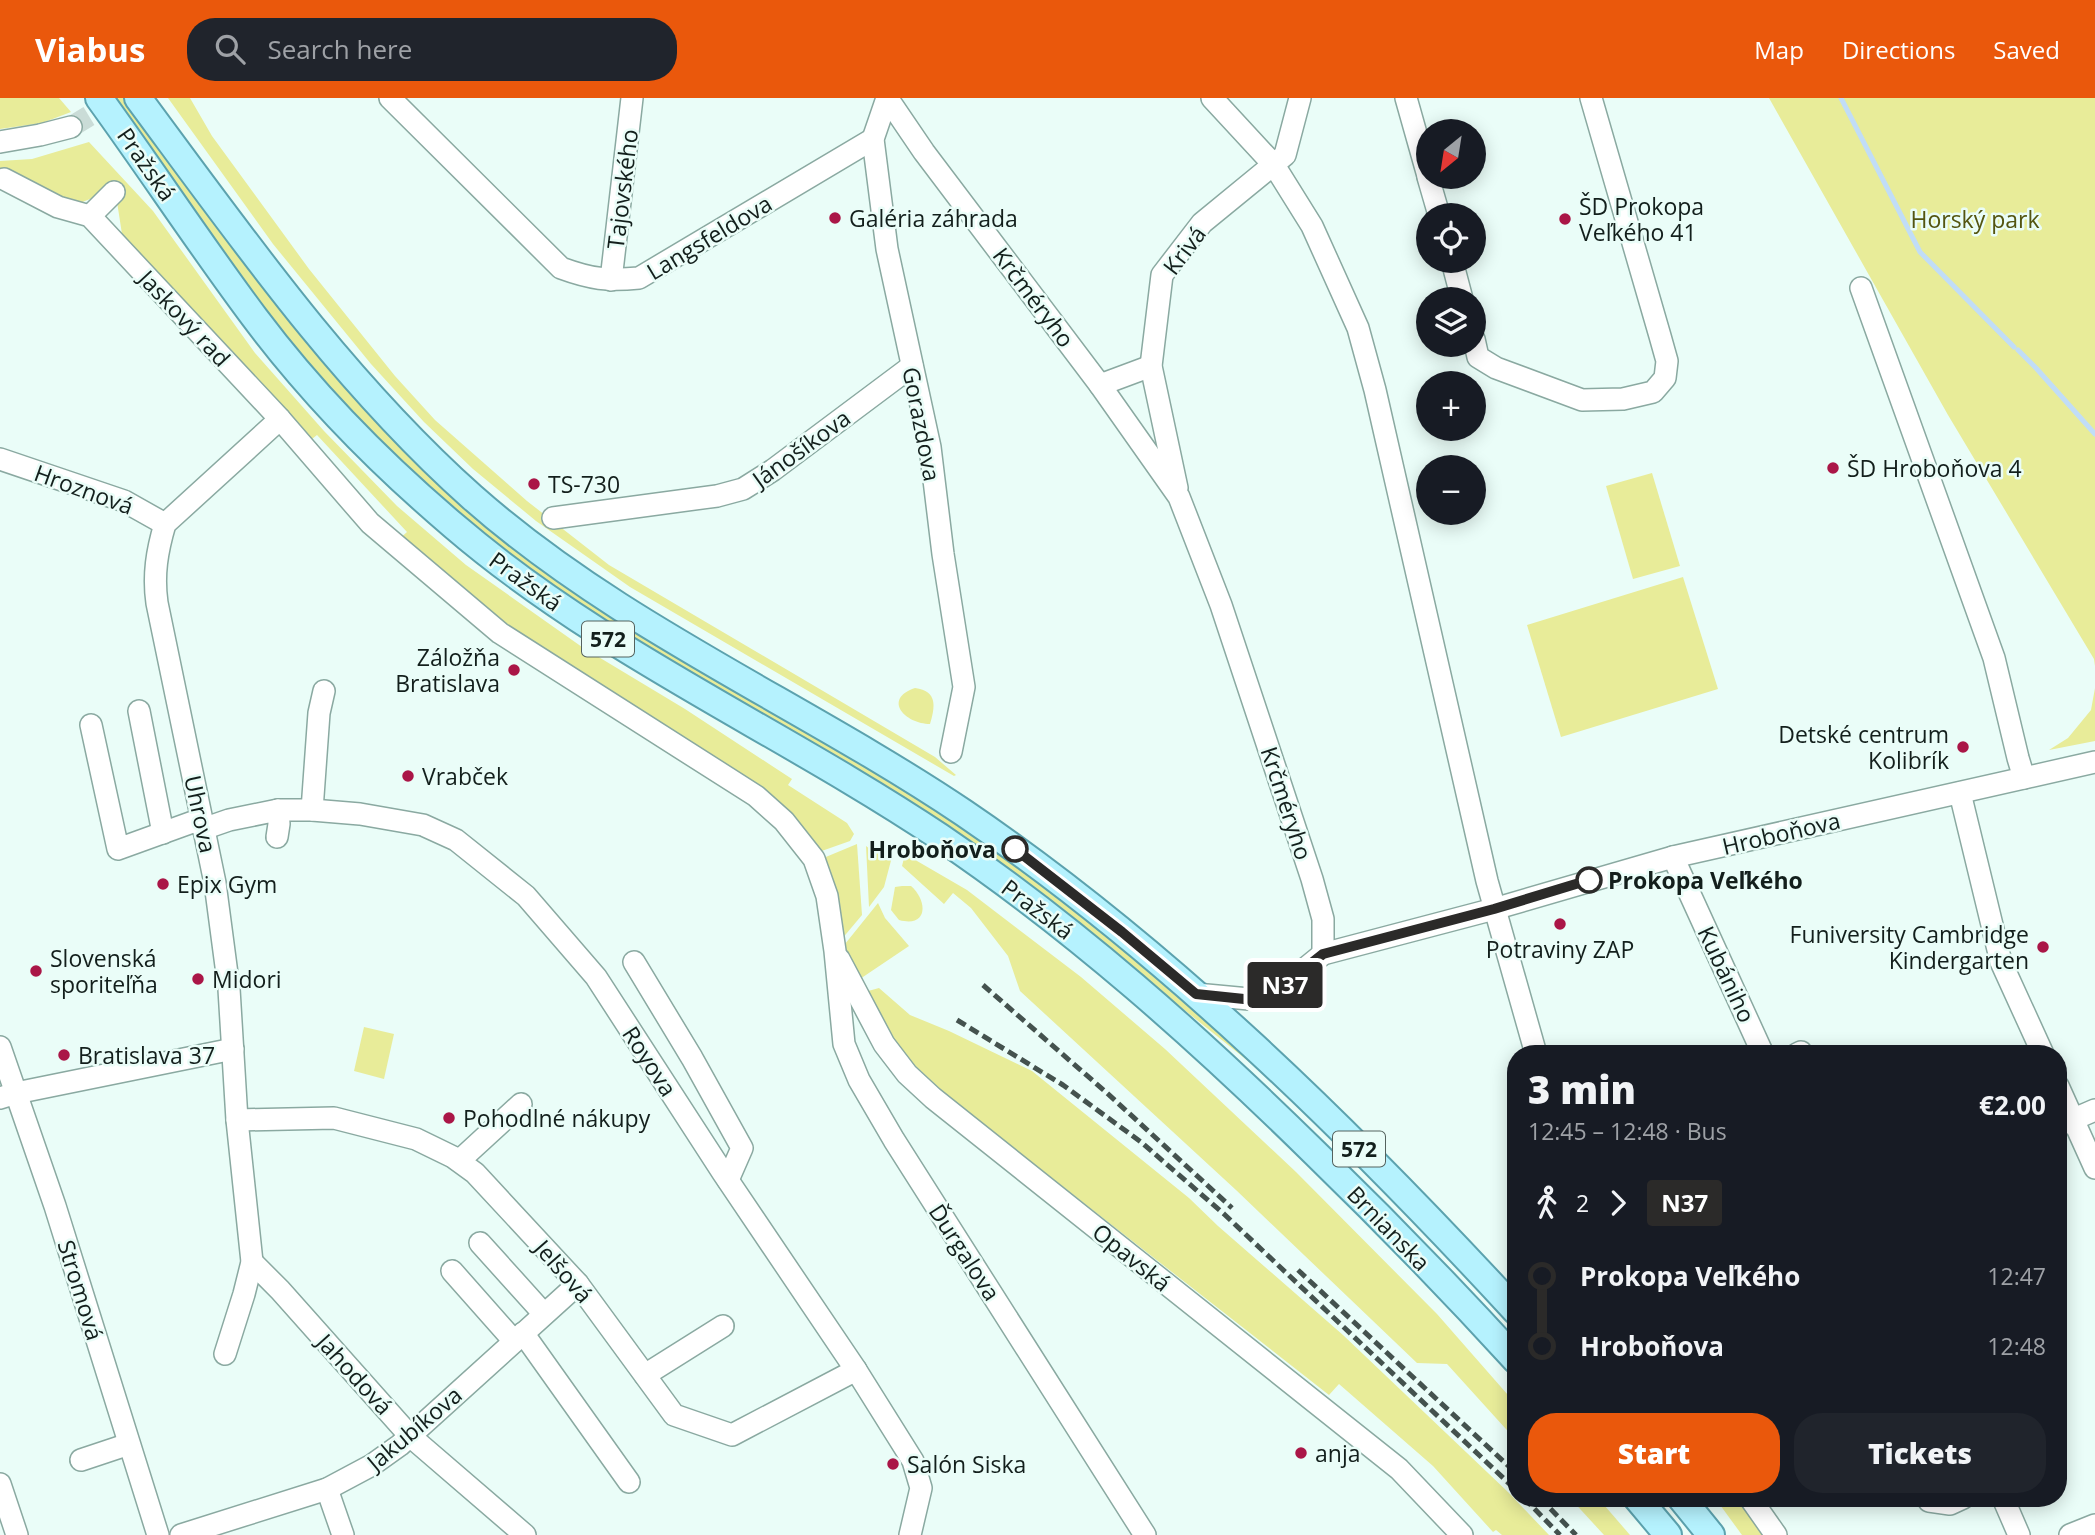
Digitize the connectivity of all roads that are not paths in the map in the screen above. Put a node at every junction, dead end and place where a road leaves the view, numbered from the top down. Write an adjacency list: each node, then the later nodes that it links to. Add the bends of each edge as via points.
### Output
1 (99, 98): 47 (main road, Pražská / 572, via 256,320 365,444 455,528 607,638 851,781 986,869)
2 (138, 98): 46 (main road, Pražská / 572, via 262,265 352,374 481,504 618,606 967,815 1031,860)
3 (390, 98): 18 (street, Langsfeldova, via 561,268)
4 (632, 98): 18 (street, Tajovského)
5 (1212, 98): 14 (street)
6 (1300, 98): 14 (street, via 1285,155)
7 (1406, 98): 11 (street)
8 (1591, 98): 20 (street, via 1667,361 1665,378 1653,392 1623,399 1582,400)
9 (887, 99): 12 (street, Gorazdova); 23 (street, Krčméryho)
10 (71, 127): 13 (street)
11 (1416, 133)
12 (873, 139): 18 (street, Langsfeldova, via 639,278); 21 (street, Gorazdova, via 887,249)
13 (0, 142)
14 (1274, 165): 22 (street, Krivá, via 1202,223 1162,275); 42 (street, via 1312,226 1358,328)
15 (4, 179): 17 (street, via 58,208)
16 (114, 192): 17 (street)
17 (90, 216): 24 (street, Jaskový rad)
18 (611, 280)
19 (1861, 288): 34 (street, via 1994,658)
20 (1478, 357)
21 (912, 366): 27 (street, Jánošíkova, via 743,489); 32 (street, Gorazdova, via 930,447 964,687)
22 (1152, 366): 23 (street); 26 (street, Krčméryho)
23 (1100, 385): 26 (street, Krčméryho)
24 (280, 419): 28 (street); 43 (street, via 370,523 500,633 738,783 773,810 814,859 827,895)
25 (0, 459): 28 (street, Hroznová, via 124,500)
26 (1179, 496): 44 (street, Krčméryho, via 1221,605 1312,879 1324,919)
27 (553, 518)
28 (165, 524): 38 (street, Uhrova, via 155,570 157,603)
29 (324, 691): 37 (street)
30 (139, 711): 39 (street)
31 (91, 725): 39 (street, Royova, via 118,849)
32 (951, 752)
33 (2095, 762): 34 (street, Hroboňova)
34 (2025, 778): 35 (street, Hroboňova)
35 (1960, 793): 41 (street, Hroboňova); 50 (street, via 2001,962)
36 (278, 810): 37 (street, Royova); 38 (street, Royova); 40 (street)
37 (312, 810): 61 (street, Royova, via 422,825 456,840 526,896 596,978)
38 (202, 824): 39 (street, Royova); 52 (street, Uhrova, via 222,931)
39 (163, 833)
40 (277, 837)
41 (1673, 857): 42 (street, Hroboňova); 49 (street, Kubániho)
42 (1494, 909): 44 (street, Hroboňova); 48 (street)
43 (835, 951): 90 (street, Ďurgalova, via 844,1044 859,1080); 91 (street, Opavská, via 884,1044 907,1074 1399,1469)
44 (1323, 954): 46 (street, Hroboňova, via 1264,996)
45 (634, 962): 61 (street, via 742,1148)
46 (1196, 994): 66 (main road, Brnianska / 572, via 1363,1152)
47 (1167, 1014): 70 (main road, Brnianska / 572, via 1330,1167)
48 (1532, 1045)
49 (1759, 1045)
50 (2039, 1045)
51 (0, 1047): 53 (street, Stromová)
52 (233, 1049): 53 (street); 56 (street, Uhrova)
53 (8, 1095): 75 (street, Stromová, via 55,1206)
54 (521, 1104): 59 (street)
55 (2095, 1110): 57 (street)
56 (237, 1120): 59 (street, Jelšová, via 334,1118 416,1139); 63 (street, Uhrova)
57 (2067, 1123)
58 (2067, 1125): 60 (street)
59 (459, 1161): 65 (street, Jelšová)
60 (2095, 1168)
61 (728, 1180): 72 (street, Royova)
62 (480, 1243): 67 (street)
63 (252, 1262): 71 (street); 74 (street, Jahodová)
64 (452, 1271): 69 (street)
65 (578, 1284): 67 (street, Jakubíkova); 73 (street, Jelšová)
66 (1507, 1302)
67 (544, 1314): 69 (street, Jakubíkova)
68 (723, 1326): 73 (street)
69 (518, 1337): 74 (street, Jakubíkova); 77 (street)
70 (1507, 1350)
71 (225, 1354)
72 (856, 1370): 73 (street, Jelšová, via 732,1435 674,1415); 89 (street, Royova, via 913,1461 921,1488)
73 (645, 1375)
74 (410, 1436): 79 (street, Jakubíkova, via 372,1465); 88 (street, Jahodová)
75 (129, 1444): 76 (street); 85 (street, Stromová)
76 (80, 1460)
77 (629, 1482)
78 (0, 1484): 84 (street)
79 (327, 1489): 86 (street, Jakubíkova); 87 (street)
80 (1645, 1507): 92 (main road)
81 (1688, 1507): 93 (main road)
82 (1756, 1507): 94 (street)
83 (2007, 1507): 95 (street)
84 (17, 1535)
85 (158, 1535)
86 (181, 1535)
87 (343, 1535)
88 (525, 1535)
89 (910, 1535)
90 (1145, 1535)
91 (1462, 1535)
92 (1668, 1535)
93 (1711, 1535)
94 (1776, 1535)
95 (2019, 1535)

